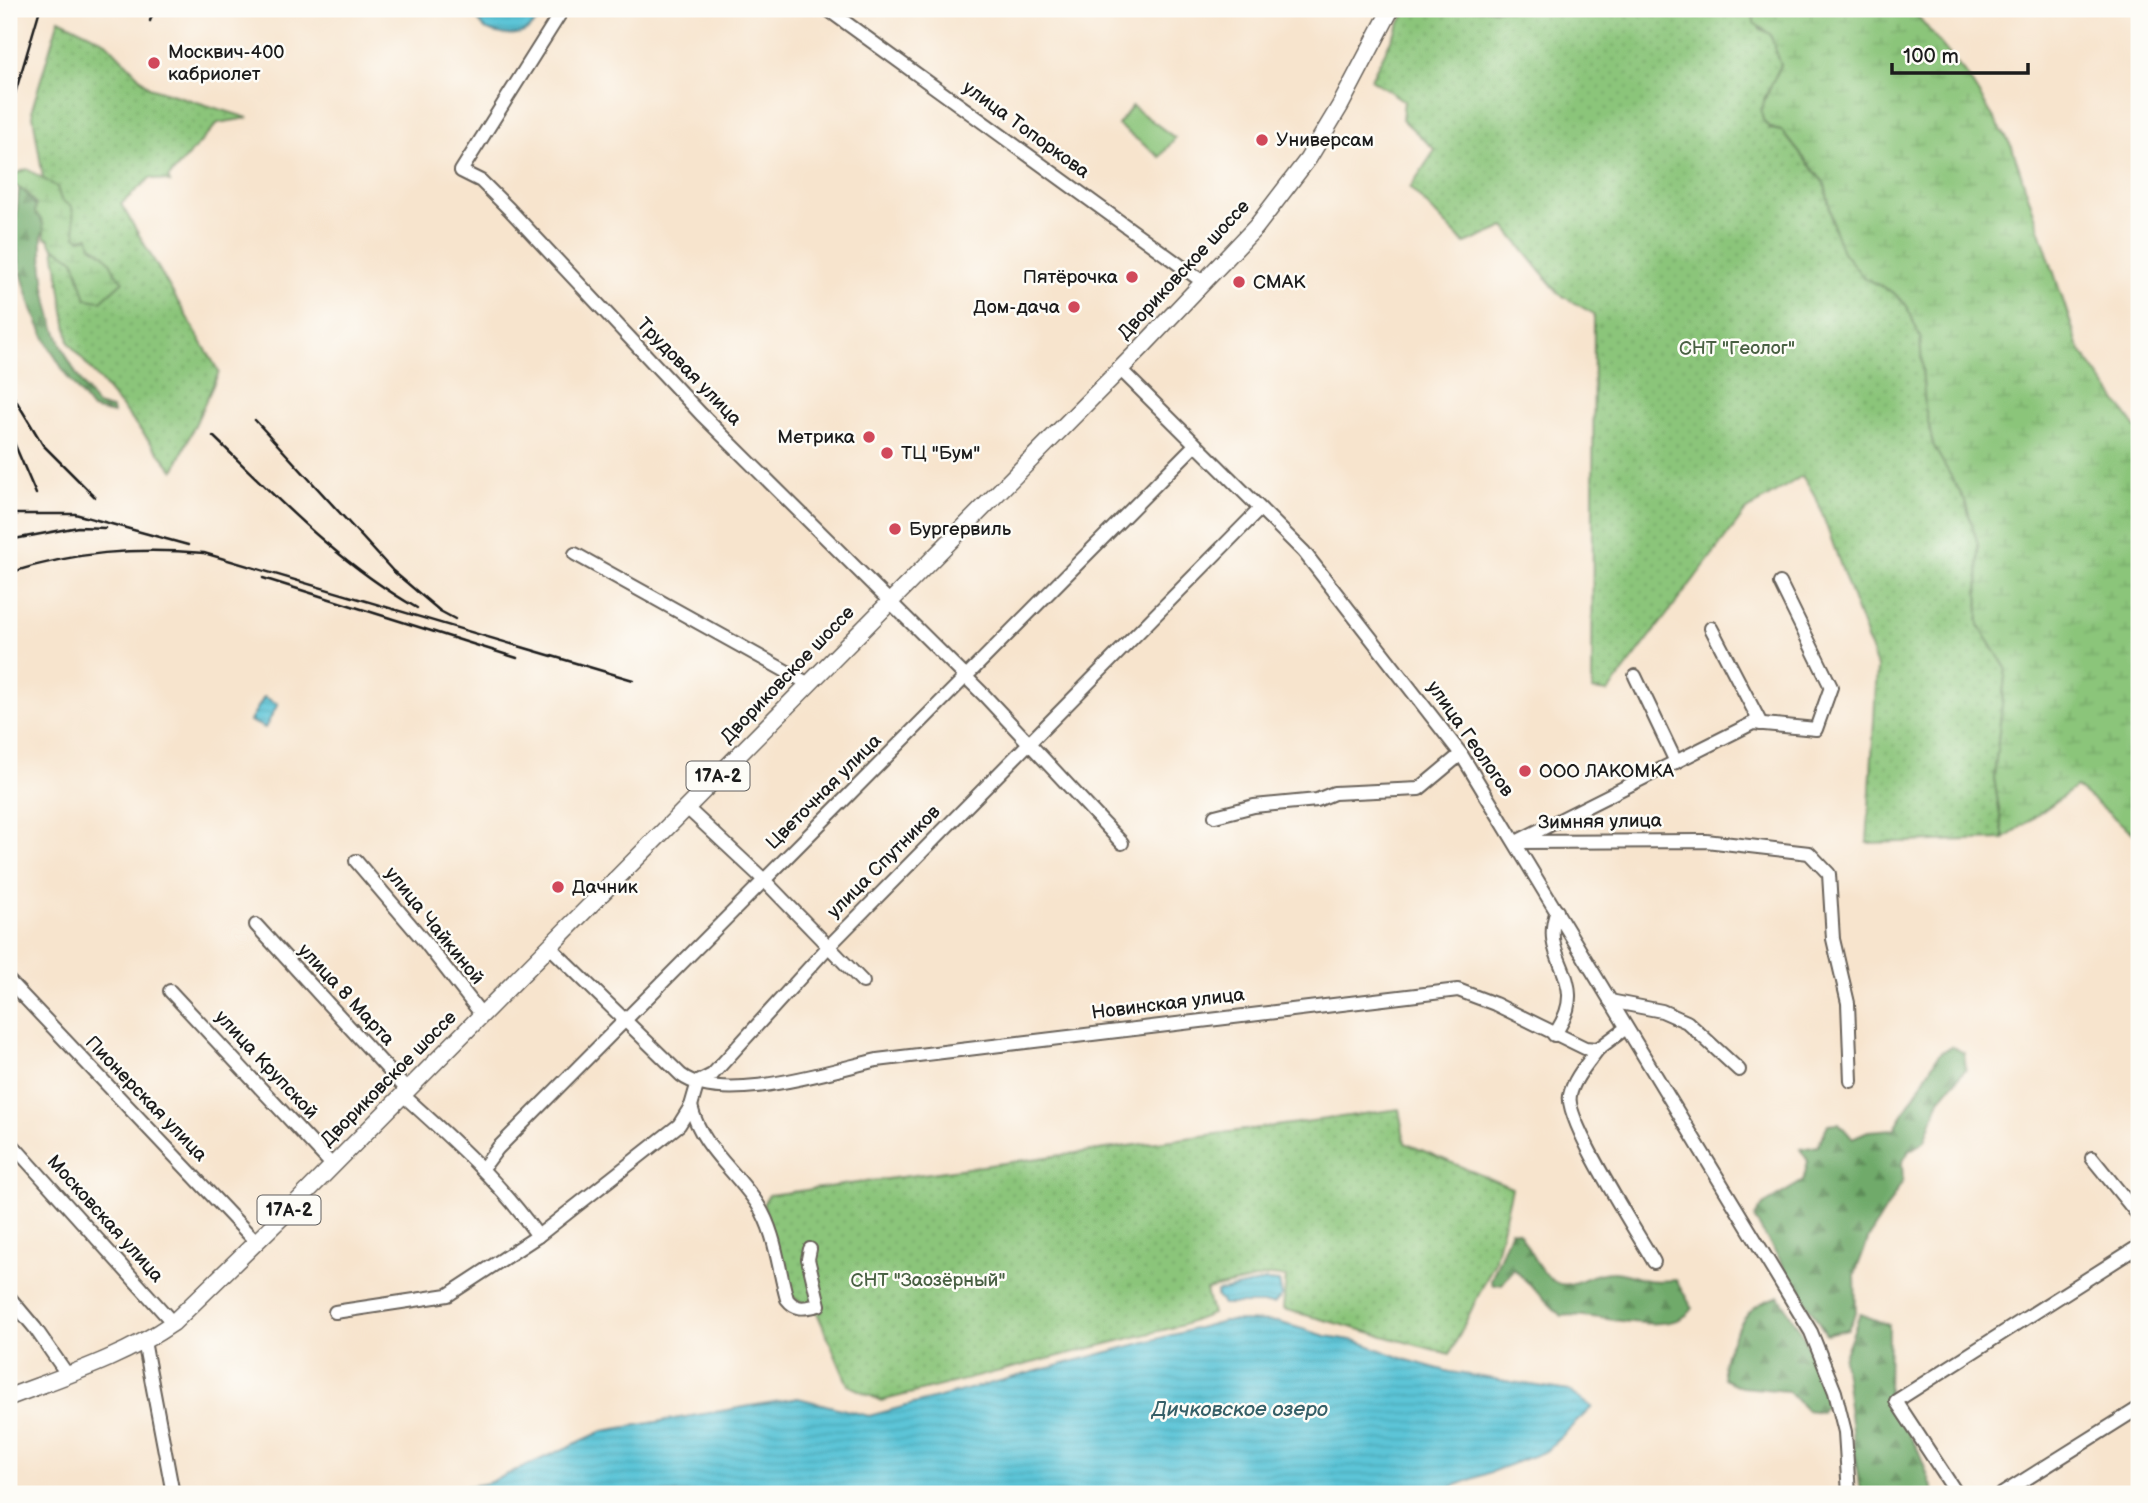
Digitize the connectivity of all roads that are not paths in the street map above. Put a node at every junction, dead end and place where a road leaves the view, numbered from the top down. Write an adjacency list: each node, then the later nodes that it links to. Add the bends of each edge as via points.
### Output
1 (563, 9): 10 (street, Трудовая улица, via 461,171 481,181 509,209 701,414)
2 (827, 9): 4 (street, улица Топоркова)
3 (1391, 9): 4 (main road, Двориковское шоссе, via 1308,159 1256,227)
4 (1203, 282): 5 (main road, Двориковское шоссе)
5 (1119, 368): 6 (street, улица Геологов); 10 (main road, Двориковское шоссе / 17А-2)
6 (1195, 445): 7 (street, улица Геологов); 13 (street, Цветочная улица)
7 (1260, 509): 16 (street, улица Спутников); 17 (street, улица Геологов, via 1304,552)
8 (575, 554): 14 (street)
9 (1780, 583): 15 (street, Зимняя улица, via 1831,687 1816,729)
10 (890, 601): 13 (street, Трудовая улица); 14 (main road, Двориковское шоссе / 17А-2)
11 (1711, 628): 15 (street)
12 (1635, 676): 18 (street)
13 (967, 678): 16 (street, Трудовая улица); 24 (street, Цветочная улица)
14 (809, 684): 19 (main road, Двориковское шоссе / 17А-2)
15 (1761, 723): 18 (street, Зимняя улица)
16 (1029, 743): 22 (street, Трудовая улица); 27 (street, улица Спутников)
17 (1461, 754): 20 (street, via 1419,789 1334,793 1317,800 1254,806); 21 (street, улица Геологов)
18 (1676, 761): 21 (street, Зимняя улица)
19 (687, 808): 24 (street); 28 (main road, Двориковское шоссе / 17А-2)
20 (1215, 816)
21 (1516, 842): 25 (street, улица Геологов); 39 (street, Зимняя улица, via 1706,841 1809,853 1829,874 1833,939 1848,1003)
22 (1122, 843)
23 (356, 861): 33 (street, улица Чайкиной)
24 (762, 879): 27 (street); 34 (street, Цветочная улица)
25 (1557, 911): 32 (street, улица Геологов); 36 (street, via 1551,933 1569,987 1570,1005)
26 (256, 925): 41 (street, улица 8 Марта)
27 (829, 946): 30 (street); 40 (street, улица Спутников, via 712,1075)
28 (550, 947): 33 (main road, Двориковское шоссе / 17А-2); 34 (street)
29 (9, 981): 49 (street, Пионерская улица)
30 (863, 982)
31 (170, 991): 45 (street, улица Крупской)
32 (1610, 1001): 35 (street, улица Геологов); 38 (street, via 1662,1011 1687,1022)
33 (482, 1015): 41 (main road, Двориковское шоссе / 17А-2)
34 (625, 1020): 40 (street, via 681,1075); 46 (street, Цветочная улица)
35 (1626, 1028): 37 (street); 61 (street, улица Геологов, via 1811,1332 1845,1432)
36 (1554, 1035): 37 (street, Новинская улица, via 1577,1046); 40 (street, Новинская улица, via 1458,990 877,1060 740,1087)
37 (1598, 1049): 52 (street, via 1579,1076 1570,1106 1583,1139)
38 (1739, 1070)
39 (1851, 1080)
40 (698, 1082): 42 (street)
41 (405, 1092): 45 (main road, Двориковское шоссе / 17А-2); 46 (street, улица 8 Марта)
42 (691, 1106): 48 (street, via 679,1125); 51 (street, via 695,1124 758,1205 773,1238 786,1299 804,1309 819,1305 808,1259)
43 (9, 1141): 55 (street, Московская улица)
44 (2092, 1158): 47 (street)
45 (333, 1166): 49 (main road, Двориковское шоссе / 17А-2)
46 (483, 1168): 48 (street, улица 8 Марта)
47 (2139, 1216)
48 (538, 1236): 54 (street, via 448,1295)
49 (256, 1242): 55 (main road, Двориковское шоссе / 17А-2)
50 (2139, 1246): 62 (street, via 1896,1401)
51 (810, 1249)
52 (1654, 1262)
53 (9, 1297): 57 (street)
54 (335, 1312)
55 (173, 1322): 56 (main road, Двориковское шоссе / 17А-2)
56 (144, 1341): 57 (main road, Двориковское шоссе / 17А-2); 60 (street)
57 (67, 1374): 58 (main road, Двориковское шоссе / 17А-2)
58 (9, 1397)
59 (2138, 1410): 63 (street)
60 (173, 1494)
61 (1849, 1494)
62 (1957, 1494)
63 (2002, 1494)

